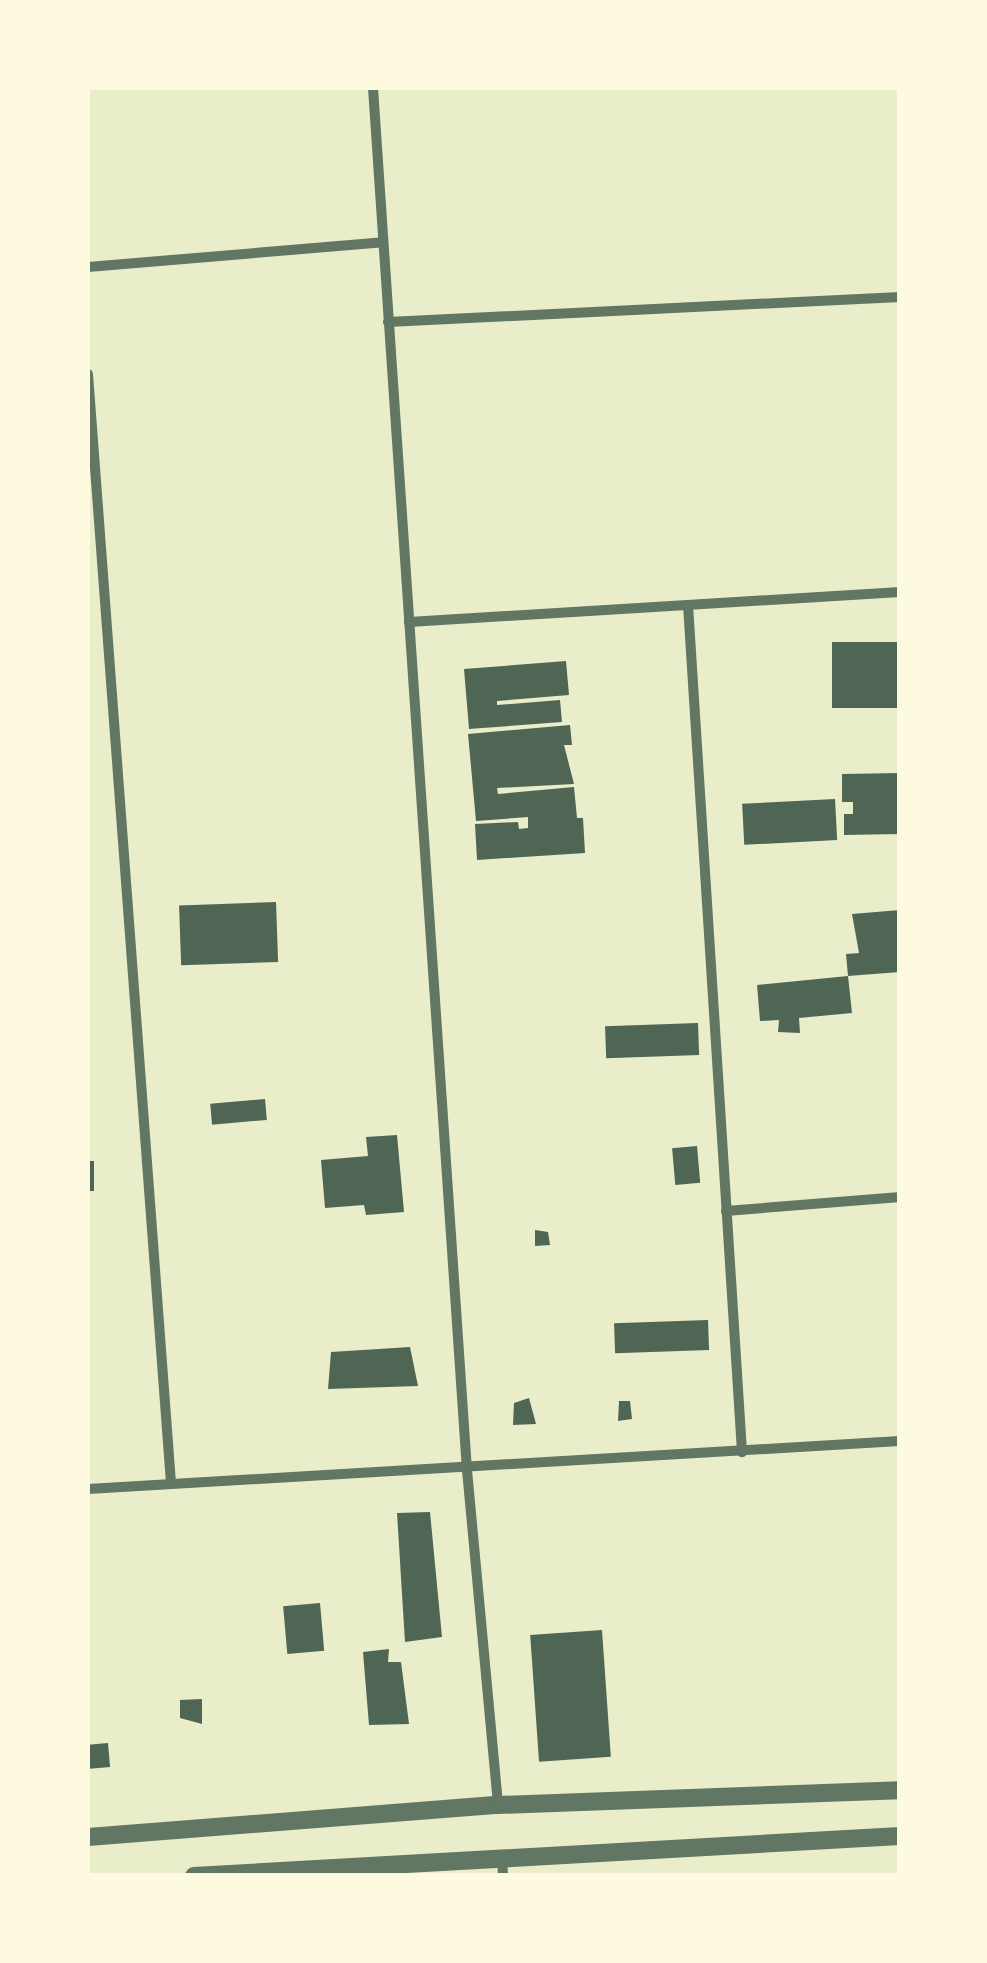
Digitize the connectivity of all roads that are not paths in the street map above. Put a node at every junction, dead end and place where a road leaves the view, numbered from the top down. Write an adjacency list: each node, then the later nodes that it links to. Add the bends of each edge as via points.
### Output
1 (374, 88): 2 (street)
2 (383, 242): 3 (street); 5 (street)
3 (88, 268)
4 (900, 297): 5 (street)
5 (388, 322): 10 (street)
6 (88, 374): 7 (street)
7 (94, 556): 16 (street)
8 (900, 592): 9 (street)
9 (688, 605): 10 (street); 12 (street)
10 (409, 622): 15 (street)
11 (900, 1197): 12 (street)
12 (726, 1211): 14 (street)
13 (900, 1441): 14 (street)
14 (742, 1452): 15 (street)
15 (467, 1470): 16 (street); 19 (street)
16 (172, 1484): 17 (street)
17 (88, 1489)
18 (893, 1790): 19 (street); 20 (street)
19 (498, 1805): 22 (street)
20 (900, 1806)
21 (900, 1816): 23 (street)
22 (88, 1836)
23 (894, 1836): 24 (street)
24 (502, 1855): 25 (street); 26 (street)
25 (194, 1876)
26 (502, 1876)

